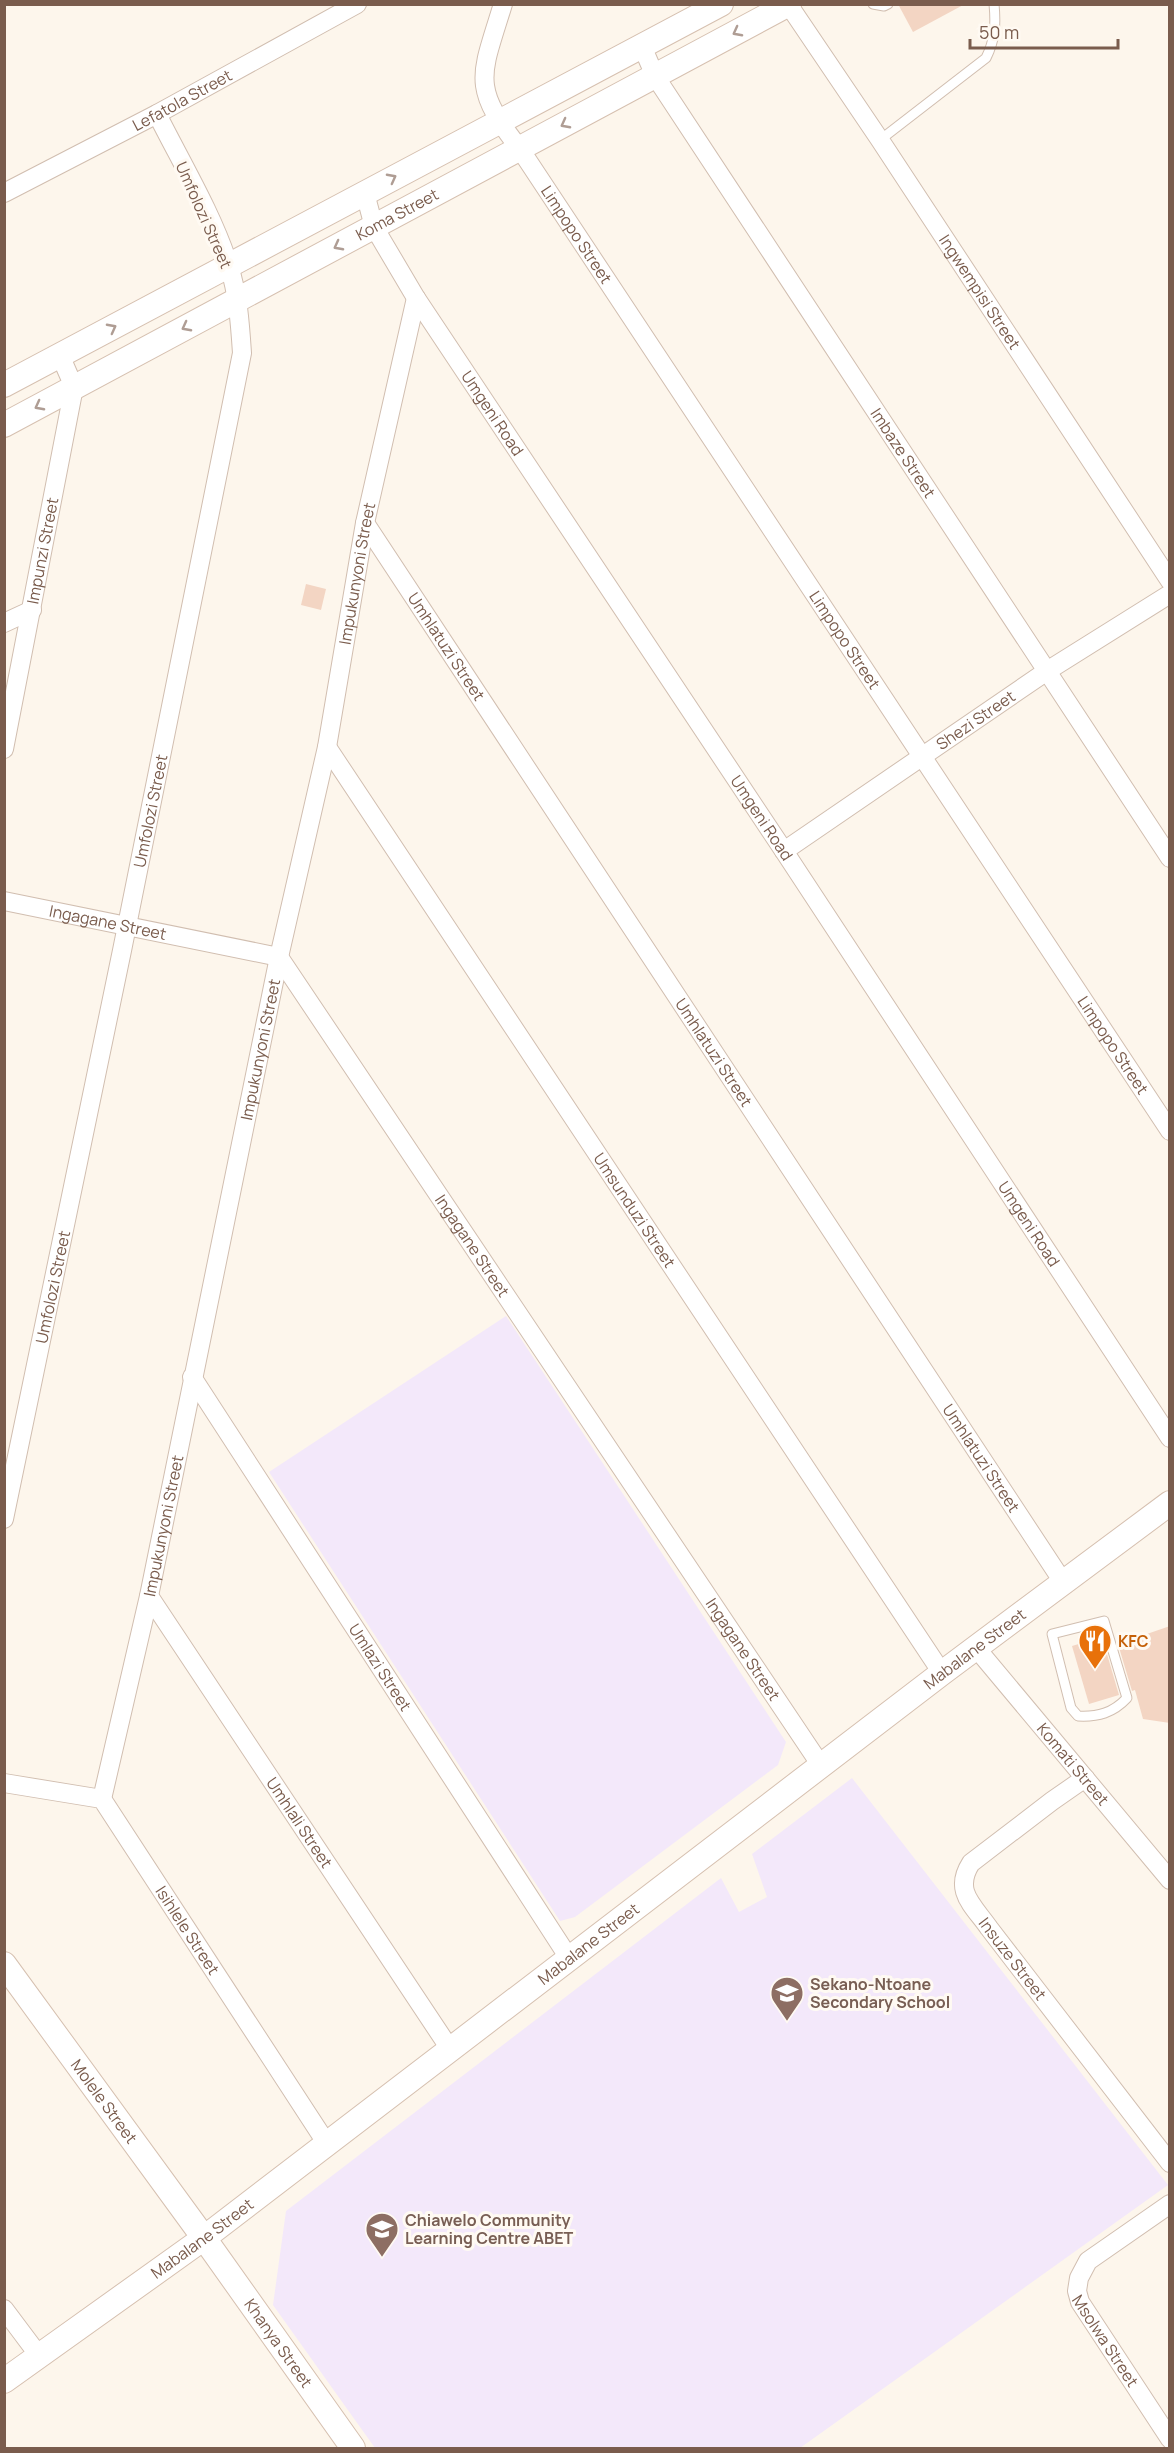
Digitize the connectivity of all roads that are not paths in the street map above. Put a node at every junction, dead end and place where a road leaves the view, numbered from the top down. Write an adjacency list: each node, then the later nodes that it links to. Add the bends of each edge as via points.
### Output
1 (357, 4): 10 (street, Lefatola Street)
2 (503, 4): 11 (street, Limpopo Street, via 483,76 488,103)
3 (721, 4): 8 (street, Koma Street)
4 (873, 4): 5 (lane)
5 (888, 4)
6 (994, 4): 12 (lane, via 996,24 986,58)
7 (788, 5): 9 (street, Koma Street, one-way to 9); 12 (street, Ingwempisi Street)
8 (642, 46): 9 (street, Imbaze Street); 11 (street, Koma Street)
9 (655, 76): 13 (street, Koma Street, one-way to 13); 29 (street, Imbaze Street)
10 (157, 114): 14 (street, Lefatola Street); 17 (street, Umfolozi Street)
11 (498, 122): 13 (street, Limpopo Street); 15 (street, Koma Street, one-way to 11)
12 (880, 140): 25 (street, Ingwempisi Street)
13 (520, 149): 16 (street, Koma Street); 32 (street, Limpopo Street)
14 (4, 192)
15 (365, 193): 16 (street, Umgeni Road); 17 (street, Koma Street)
16 (374, 227): 18 (street, Umgeni Road); 19 (street, Koma Street, one-way to 19)
17 (230, 266): 19 (street, Umfolozi Street); 20 (street, Koma Street, one-way to 17)
18 (416, 298): 24 (street, Impukunyoni Street); 33 (street, Umgeni Road)
19 (238, 300): 22 (street, Koma Street, one-way to 22); 36 (street, Umfolozi Street, via 242,353)
20 (60, 355): 21 (street, Koma Street); 22 (street)
21 (4, 385)
22 (75, 387): 23 (street, Koma Street, one-way to 23); 27 (street, Impunzi Street)
23 (4, 425)
24 (365, 523): 30 (street, Impukunyoni Street); 43 (street, Umhlatuzi Street)
25 (1170, 581)
26 (1170, 594): 29 (street, Shezi Street)
27 (32, 610): 28 (street); 31 (street, Impunzi Street)
28 (4, 623)
29 (1047, 671): 32 (street, Shezi Street); 34 (street, Imbaze Street)
30 (327, 747): 37 (street, Impukunyoni Street); 47 (street, Umsunduzi Street)
31 (4, 749)
32 (921, 759): 33 (street, Shezi Street); 38 (street, Limpopo Street)
33 (784, 850): 40 (street, Umgeni Road)
34 (1170, 858)
35 (4, 901): 36 (street, Ingagane Street)
36 (129, 926): 37 (street, Ingagane Street); 42 (street, Umfolozi Street)
37 (279, 957): 39 (street, Impukunyoni Street); 48 (street, Ingagane Street)
38 (1170, 1131)
39 (192, 1377): 44 (street, Impukunyoni Street); 53 (street, Umlazi Street)
40 (1170, 1438)
41 (1170, 1503): 43 (street, Mabalane Street)
42 (4, 1519)
43 (1063, 1582): 46 (street, Mabalane Street)
44 (149, 1596): 51 (street, Impukunyoni Street); 55 (street, Umhlali Street)
45 (1104, 1621): 45 (lane, via 1127,1698 1116,1710 1078,1716 1071,1707 1052,1634)
46 (977, 1649): 47 (street, Mabalane Street); 49 (street, Komati Street)
47 (942, 1673): 48 (street, Mabalane Street)
48 (822, 1767): 53 (street, Mabalane Street)
49 (1085, 1778): 52 (street, Komati Street); 57 (street, Insuze Street, via 971,1863 964,1892)
50 (4, 1783): 51 (street)
51 (102, 1799): 56 (street, Isihlele Street)
52 (1170, 1880)
53 (569, 1958): 55 (street, Mabalane Street)
54 (4, 1964): 59 (street, Molele Street)
55 (450, 2049): 56 (street, Mabalane Street)
56 (327, 2144): 59 (street, Mabalane Street)
57 (1170, 2163)
58 (1170, 2204): 63 (street, Msolwa Street, via 1088,2261 1077,2291 1080,2302)
59 (204, 2238): 61 (street, Mabalane Street); 64 (street, Khanya Street)
60 (4, 2309): 61 (street)
61 (40, 2357): 62 (street, Mabalane Street)
62 (4, 2381)
63 (1170, 2439)
64 (353, 2448)

